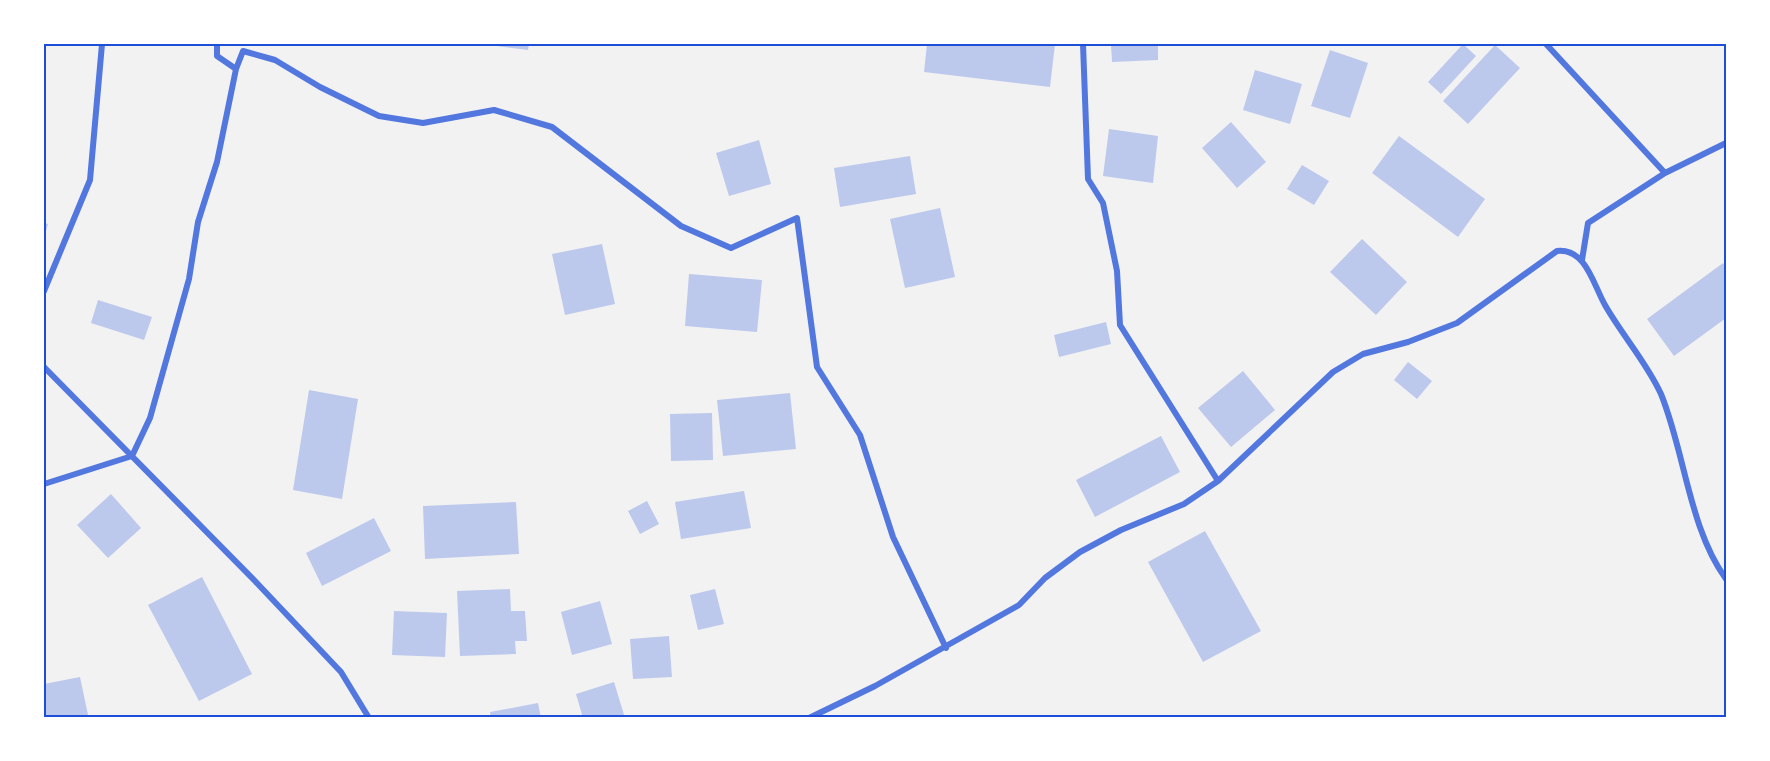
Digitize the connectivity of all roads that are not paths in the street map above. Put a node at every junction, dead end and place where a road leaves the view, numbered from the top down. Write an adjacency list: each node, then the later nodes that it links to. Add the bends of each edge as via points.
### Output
1 (102, 44): 9 (street, via 90,180)
2 (218, 44): 5 (street, via 217,56)
3 (1083, 44): 12 (street, via 1088,179 1103,203 1116,271 1120,325)
4 (1546, 44): 7 (street)
5 (236, 69): 11 (street, via 217,162 198,222 189,279 150,418); 15 (street, via 243,51 275,60 379,116 423,123 494,110 552,127 681,226 731,248 797,218 817,367 860,435 893,537)
6 (1726, 143): 7 (street)
7 (1665, 173): 8 (street, via 1588,223)
8 (1582, 260): 12 (street, via 1575,254 1557,251 1457,323 1363,354 1333,372); 14 (street, via 1660,393 1706,545)
9 (44, 291)
10 (44, 367): 11 (street)
11 (132, 456): 13 (street); 16 (street, via 341,672)
12 (1218, 482): 15 (street, via 1184,504 1080,552 1045,578 1019,605)
13 (44, 484)
14 (1726, 579)
15 (946, 648): 17 (street)
16 (369, 717)
17 (809, 717)

